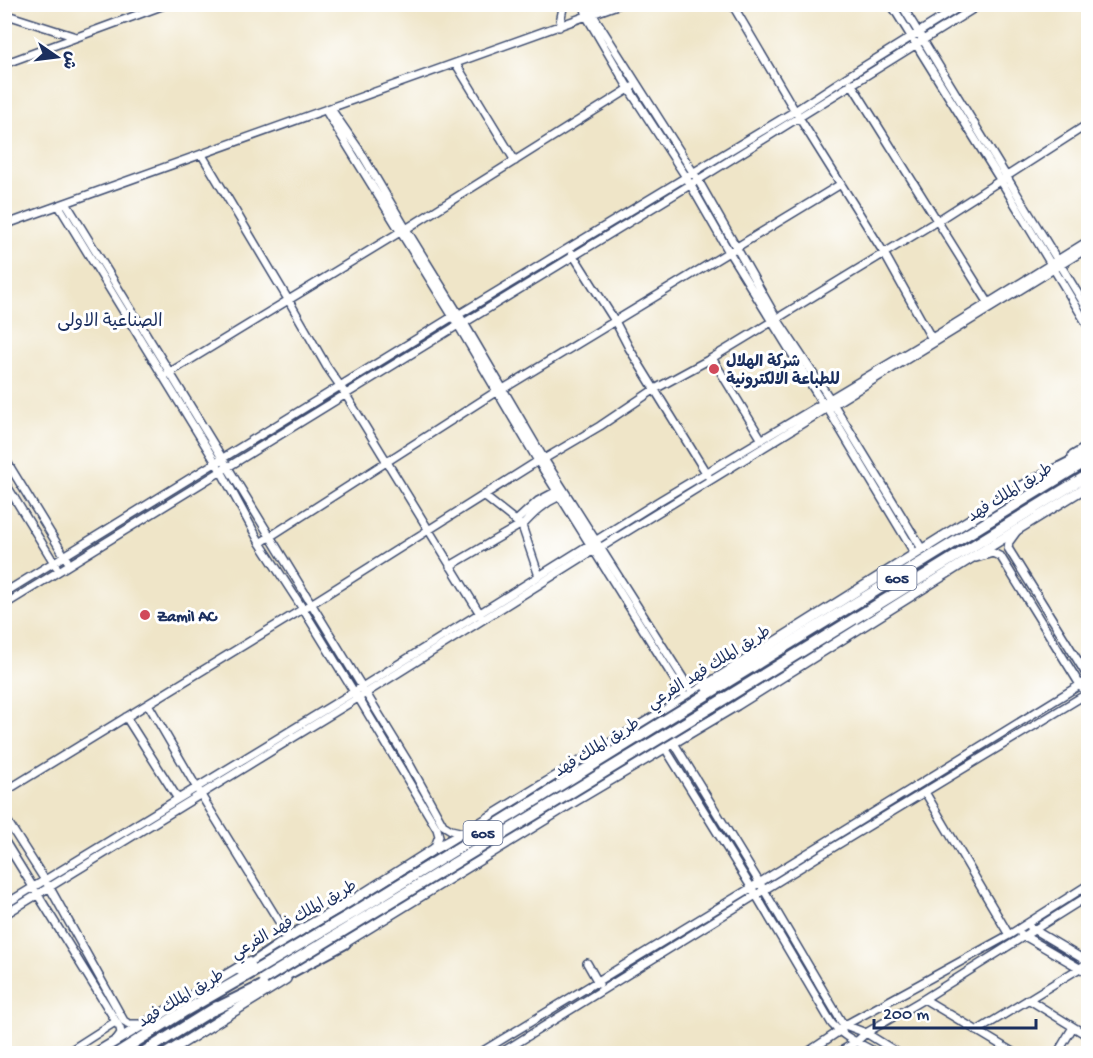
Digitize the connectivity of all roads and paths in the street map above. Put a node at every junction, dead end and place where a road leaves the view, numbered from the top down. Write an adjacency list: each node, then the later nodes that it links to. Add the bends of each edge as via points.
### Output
1 (167, 4): 16 (street)
2 (561, 4): 13 (street)
3 (585, 4): 11 (street)
4 (620, 4): 11 (street)
5 (732, 4): 26 (street)
6 (891, 4): 15 (street)
7 (901, 4): 15 (street)
8 (964, 4): 12 (street)
9 (981, 4): 14 (street)
10 (4, 14): 16 (street)
11 (590, 16): 13 (street); 22 (street); 24 (street)
12 (938, 20): 14 (street); 15 (street)
13 (559, 27): 20 (street)
14 (943, 28): 17 (street)
15 (915, 35): 17 (street); 18 (street); 21 (street)
16 (77, 38): 19 (street)
17 (923, 40): 18 (street); 31 (street)
18 (916, 45): 23 (street); 31 (street)
19 (4, 64)
20 (456, 64): 25 (street); 29 (street)
21 (847, 77): 23 (street); 26 (street)
22 (637, 84): 24 (street); 30 (street)
23 (852, 85): 26 (street); 36 (street)
24 (629, 89): 29 (street); 30 (street)
25 (329, 110): 28 (street); 39 (street, via 360,151)
26 (797, 114): 30 (street); 32 (street); 33 (street)
27 (1089, 124): 31 (street)
28 (202, 155): 35 (street); 50 (street)
29 (515, 161): 39 (street)
30 (689, 175): 32 (street); 34 (street); 44 (street)
31 (1004, 178): 36 (street); 38 (street); 40 (street)
32 (698, 180): 34 (street); 41 (street)
33 (841, 184): 43 (street); 47 (street)
34 (690, 185): 46 (street); 48 (street)
35 (62, 205): 37 (street); 60 (street)
36 (937, 221): 47 (street); 51 (street)
37 (4, 225)
38 (1039, 229): 40 (street); 49 (street)
39 (403, 230): 50 (street); 53 (street)
40 (1034, 237): 49 (street)
41 (732, 239): 43 (street); 46 (street)
42 (1089, 241): 49 (street)
43 (736, 247): 46 (street); 54 (street)
44 (569, 248): 48 (street); 53 (street)
45 (1089, 248): 49 (street)
46 (729, 252): 54 (street); 55 (street)
47 (884, 253): 54 (street); 58 (street)
48 (574, 256): 55 (street); 56 (street)
49 (1056, 265): 51 (street); 52 (street); 57 (street); 58 (street)
50 (289, 300): 60 (street); 61 (street)
51 (988, 302): 58 (street)
52 (1089, 310)
53 (455, 316): 56 (street); 61 (street)
54 (774, 318): 59 (street); 65 (street)
55 (615, 321): 62 (street); 63 (street)
56 (461, 324): 63 (street); 64 (street)
57 (1089, 326)
58 (933, 341): 65 (street)
59 (712, 358): 62 (street); 66 (street)
60 (166, 375): 72 (street)
61 (340, 387): 64 (street); 72 (street)
62 (655, 389): 70 (street); 76 (street)
63 (500, 390): 70 (street); 73 (street)
64 (345, 395): 73 (street); 74 (street)
65 (828, 404): 66 (street); 76 (street); 88 (street)
66 (762, 440): 76 (street)
67 (1089, 447): 79 (main road, طريق الملك فهد الفرعي)
68 (1089, 453): 79 (highway)
69 (4, 457): 89 (street)
70 (541, 460): 80 (street); 81 (street); 87 (street)
71 (1089, 460): 148 (highway, طريق الملك فهد / 605, bridge, via 363,907)
72 (219, 461): 74 (street); 89 (street)
73 (386, 461): 84 (street); 85 (street)
74 (224, 469): 85 (street); 86 (street); 92 (street)
75 (1089, 475): 148 (highway, طريق الملك فهد / 605, bridge, via 711,707)
76 (709, 476): 87 (street)
77 (4, 481): 91 (street)
78 (1089, 486): 83 (main road)
79 (1020, 488): 88 (main road, طريق الملك فهد الفرعي)
80 (558, 493): 82 (street, via 538,501); 87 (street)
81 (484, 496): 82 (street); 84 (street)
82 (520, 524): 93 (street); 95 (street)
83 (1018, 530): 90 (main road); 103 (street, via 1008,549)
84 (429, 531): 93 (street); 97 (street)
85 (270, 537): 86 (street); 97 (street)
86 (260, 543): 99 (street)
87 (595, 546): 95 (street); 100 (street); 108 (street)
88 (919, 552): 108 (main road, طريق الملك فهد الفرعي)
89 (64, 556): 91 (street); 92 (street)
90 (968, 560): 104 (street, via 993,553 1000,556); 111 (main road)
91 (54, 563): 94 (street); 96 (street)
92 (71, 564): 94 (street)
93 (450, 566): 100 (street)
94 (59, 571): 98 (street)
95 (538, 576): 100 (street)
96 (4, 593)
97 (311, 604): 99 (street); 101 (street)
98 (4, 605)
99 (303, 609): 102 (street); 109 (street)
100 (482, 616): 105 (street)
101 (340, 650): 102 (street); 105 (street)
102 (331, 655): 106 (street)
103 (1089, 679): 104 (street)
104 (1081, 686): 107 (street); 125 (street)
105 (364, 690): 106 (street); 113 (street)
106 (356, 695): 114 (street); 115 (street)
107 (1088, 695): 117 (street)
108 (690, 696): 112 (main road, طريق الملك فهد الفرعي)
109 (148, 704): 110 (street); 115 (street)
110 (126, 717): 116 (street); 118 (street)
111 (669, 746): 119 (main road); 125 (street); 129 (street)
112 (578, 763): 119 (main road, via 515,810 511,823 518,830); 121 (main road, طريق الملك فهد الفرعي)
113 (410, 765): 114 (street); 121 (street, via 444,825)
114 (403, 770): 123 (street, via 438,829)
115 (200, 791): 118 (street); 128 (street); 136 (street)
116 (4, 792)
117 (925, 792): 130 (street); 141 (street)
118 (178, 799): 124 (street)
119 (575, 801): 143 (main road)
120 (4, 816): 124 (street)
121 (464, 834): 123 (main road, طريق الملك فهد الفرعي)
122 (4, 840): 127 (street)
123 (434, 849): 139 (main road, طريق الملك فهد الفرعي)
124 (45, 880): 127 (street); 128 (street)
125 (759, 883): 129 (street); 130 (street)
126 (1089, 885): 137 (street)
127 (34, 887): 131 (street); 134 (street)
128 (50, 888): 131 (street); 156 (street, via 124,1021)
129 (751, 888): 132 (street); 149 (street)
130 (764, 890): 132 (street); 157 (street)
131 (39, 894): 135 (street); 155 (street)
132 (756, 895): 150 (street); 160 (street)
133 (1089, 896): 138 (street)
134 (4, 905)
135 (4, 915)
136 (281, 925)
137 (1026, 926): 138 (street); 140 (street)
138 (1034, 930): 142 (street); 144 (street)
139 (300, 931): 154 (highway); 156 (main road, طريق الملك فهد الفرعي)
140 (1017, 931): 141 (street); 142 (street)
141 (1009, 935): 157 (street)
142 (1024, 936): 146 (street); 151 (street)
143 (345, 943): 153 (highway); 165 (main road)
144 (1089, 962): 146 (street)
145 (587, 963): 149 (street)
146 (1080, 968): 147 (street); 152 (street)
147 (1089, 973)
148 (261, 974): 153 (highway, طريق الملك فهد / 605); 154 (highway, طريق الملك فهد / 605)
149 (598, 981): 150 (street); 172 (street)
150 (601, 990): 173 (street)
151 (924, 999): 159 (street); 161 (street)
152 (1028, 999): 158 (street); 159 (street)
153 (213, 1010): 169 (highway, طريق الملك فهد / 605)
154 (183, 1012): 168 (highway, طريق الملك فهد / 605)
155 (115, 1022): 163 (street, via 121,1033); 166 (street)
156 (142, 1024): 163 (main road, طريق الملك فهد الفرعي)
157 (845, 1025): 160 (street); 161 (street)
158 (1073, 1027): 162 (street); 179 (street)
159 (977, 1031): 178 (street)
160 (838, 1032): 164 (street); 174 (street)
161 (866, 1033): 164 (street); 177 (street)
162 (1089, 1036)
163 (116, 1040): 167 (main road, طريق الملك فهد الفرعي)
164 (856, 1042): 175 (street); 176 (street)
165 (182, 1043): 170 (main road); 171 (street)
166 (65, 1053)
167 (94, 1053)
168 (116, 1053)
169 (141, 1053)
170 (165, 1053)
171 (181, 1053)
172 (478, 1053)
173 (499, 1053)
174 (805, 1053)
175 (836, 1053)
176 (878, 1053)
177 (900, 1053)
178 (1016, 1053)
179 (1058, 1053)

